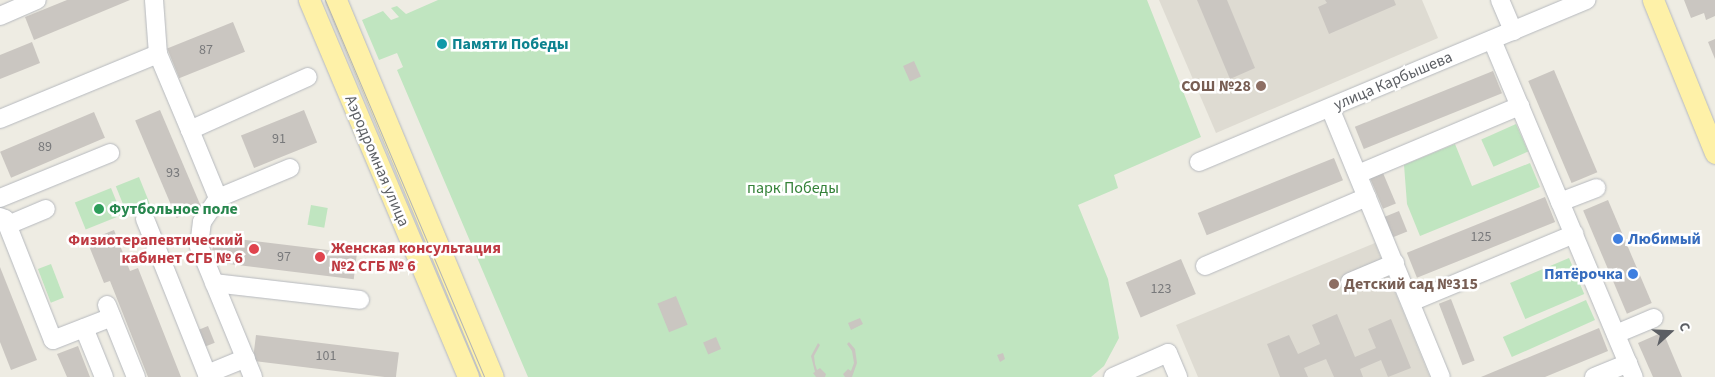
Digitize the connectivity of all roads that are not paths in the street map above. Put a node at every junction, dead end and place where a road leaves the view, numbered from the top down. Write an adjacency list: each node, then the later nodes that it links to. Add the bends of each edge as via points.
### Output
1 (37, 0): 8 (street)
2 (154, 0): 11 (street)
3 (309, 0): 46 (main road, Аэродромная улица)
4 (336, 0): 47 (main road, Аэродромная улица)
5 (1500, 0): 9 (street)
6 (1587, 0): 9 (street, улица Карбышева)
7 (1653, 0): 18 (main road)
8 (0, 16)
9 (1512, 31): 10 (street, улица Карбышева)
10 (1492, 40): 13 (street); 14 (street, улица Карбышева)
11 (158, 54): 15 (street); 16 (street)
12 (308, 77): 16 (street)
13 (1520, 106): 21 (street); 26 (street)
14 (1330, 108): 19 (street, улица Карбышева); 21 (street)
15 (0, 119)
16 (190, 130): 25 (street)
17 (110, 153): 24 (street)
18 (1715, 153)
19 (1199, 162)
20 (290, 168): 25 (street)
21 (1358, 174): 23 (street)
22 (1596, 188): 26 (street)
23 (1368, 197): 31 (street); 32 (street)
24 (0, 198)
25 (218, 198): 34 (street, via 202,222 199,246)
26 (1560, 202): 30 (street)
27 (46, 209): 29 (street)
28 (145, 219): 42 (street, via 207,374)
29 (4, 221): 38 (street, via 53,340)
30 (1574, 234): 36 (street); 39 (street)
31 (1395, 263): 33 (street); 36 (street)
32 (1205, 266)
33 (1350, 282)
34 (214, 283): 35 (street); 40 (street)
35 (360, 300)
36 (1411, 302): 50 (street)
37 (1654, 318): 39 (street)
38 (84, 328): 43 (street); 44 (street, via 110,311)
39 (1616, 334): 41 (street)
40 (246, 358): 42 (street); 45 (street)
41 (1631, 370): 51 (street)
42 (222, 373)
43 (104, 377)
44 (136, 377)
45 (253, 377)
46 (468, 377)
47 (494, 377)
48 (1113, 377): 49 (street, via 1168,353)
49 (1178, 377)
50 (1441, 377)
51 (1594, 377)

